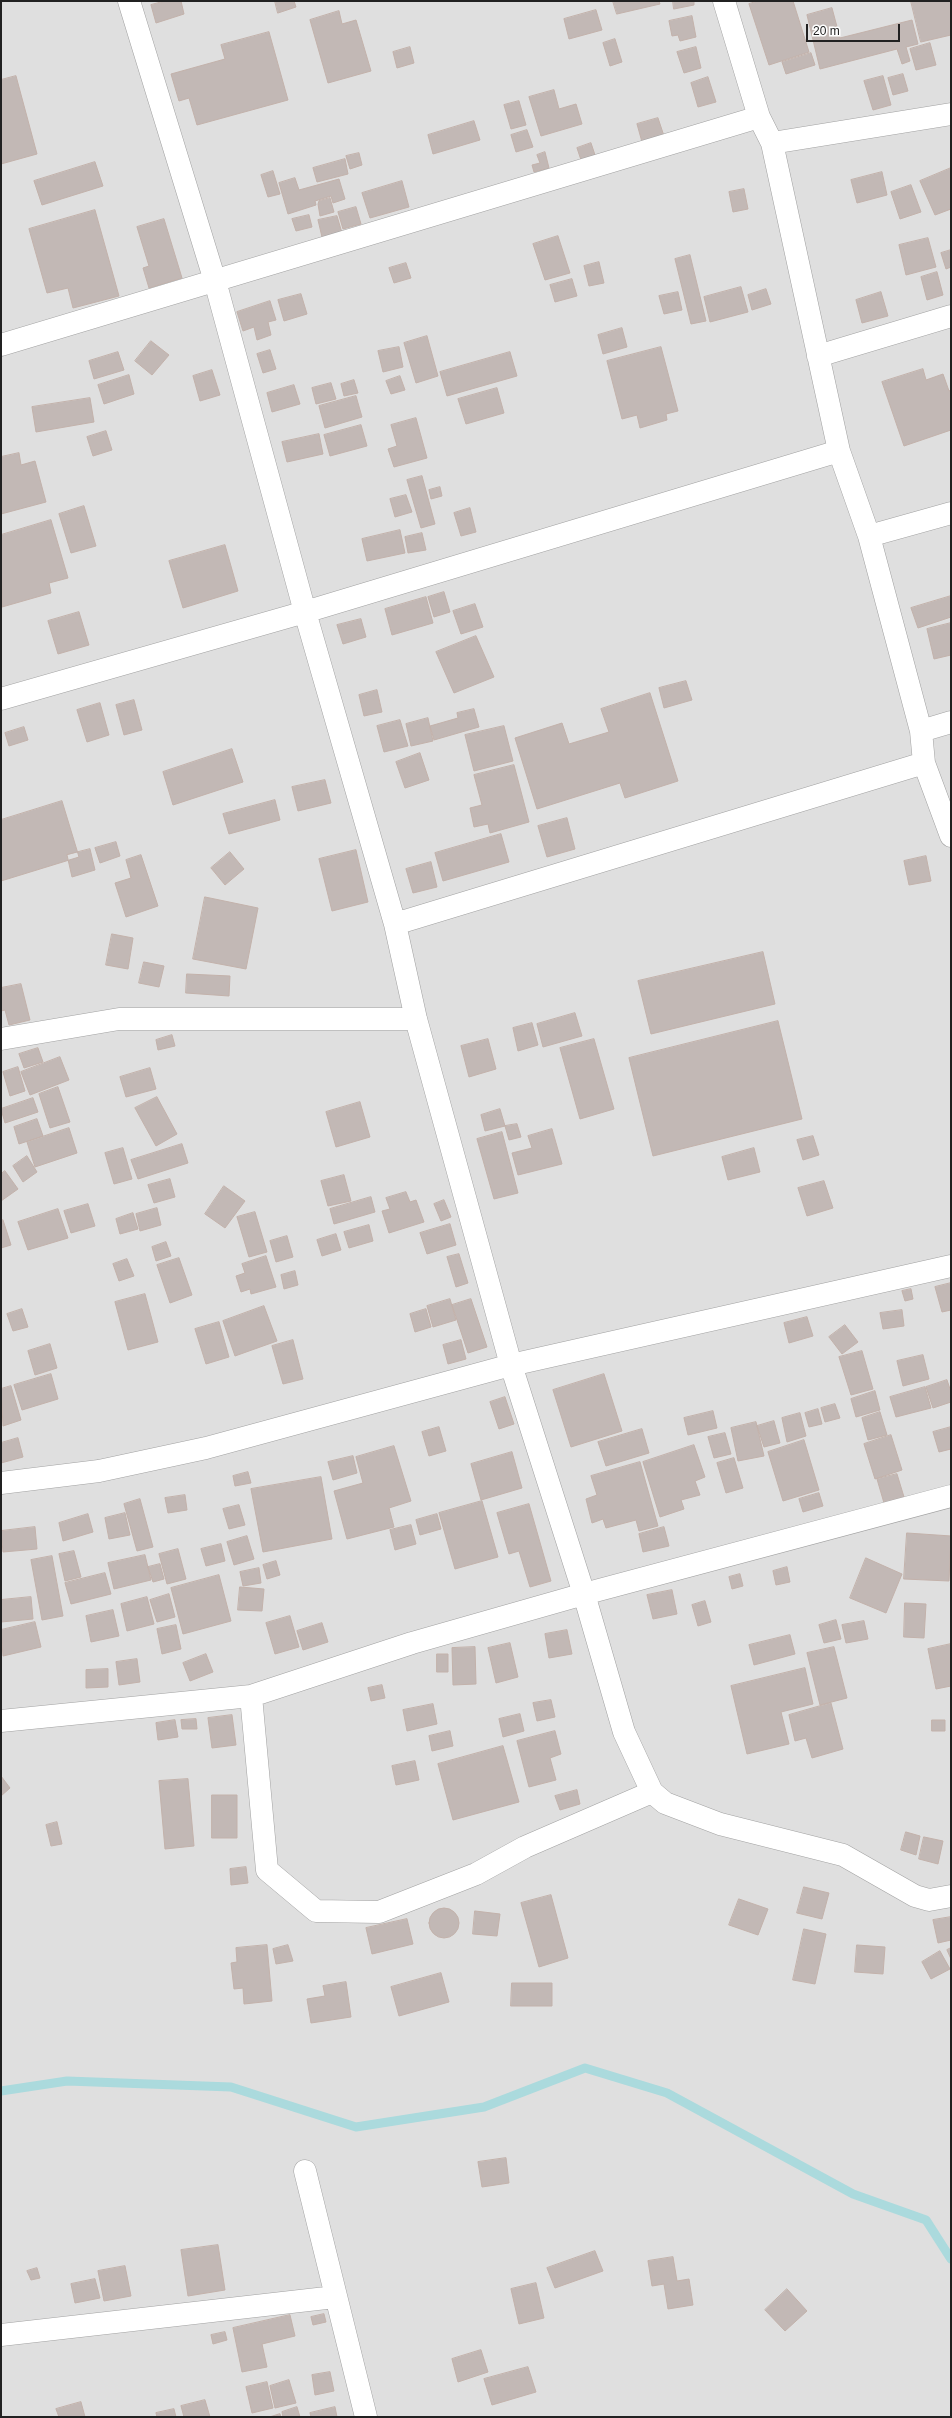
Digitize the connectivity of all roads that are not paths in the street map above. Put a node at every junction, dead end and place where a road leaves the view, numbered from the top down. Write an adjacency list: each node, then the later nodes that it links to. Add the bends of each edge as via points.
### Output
1 (129, 1): 6 (street)
2 (724, 1): 4 (street)
3 (951, 114): 5 (street)
4 (759, 117): 5 (street); 6 (street)
5 (772, 142): 9 (street)
6 (215, 281): 8 (street); 13 (street)
7 (951, 316): 9 (street)
8 (1, 346)
9 (818, 356): 10 (street)
10 (839, 451): 12 (street); 13 (street)
11 (951, 513): 12 (street)
12 (870, 536): 16 (street)
13 (305, 612): 14 (street); 19 (street)
14 (1, 699)
15 (951, 722): 16 (street)
16 (921, 731): 17 (street)
17 (924, 763): 18 (street); 19 (street)
18 (951, 836)
19 (395, 924): 20 (street)
20 (416, 1018): 21 (street, via 120,1019); 23 (street)
21 (1, 1039)
22 (951, 1266): 23 (street)
23 (511, 1365): 24 (street, via 206,1448 99,1470); 26 (street)
24 (1, 1483)
25 (951, 1496): 26 (street)
26 (584, 1594): 27 (street, via 412,1643); 29 (street, via 624,1732)
27 (251, 1696): 28 (street); 29 (street, via 267,1870 316,1911 379,1912 476,1874 525,1847)
28 (1, 1721)
29 (652, 1792): 30 (street, via 665,1803 720,1824 843,1855 915,1896 929,1900)
30 (951, 1896)
31 (305, 2172): 32 (street)
32 (335, 2297): 33 (street); 34 (street)
33 (1, 2336)
34 (366, 2417)

